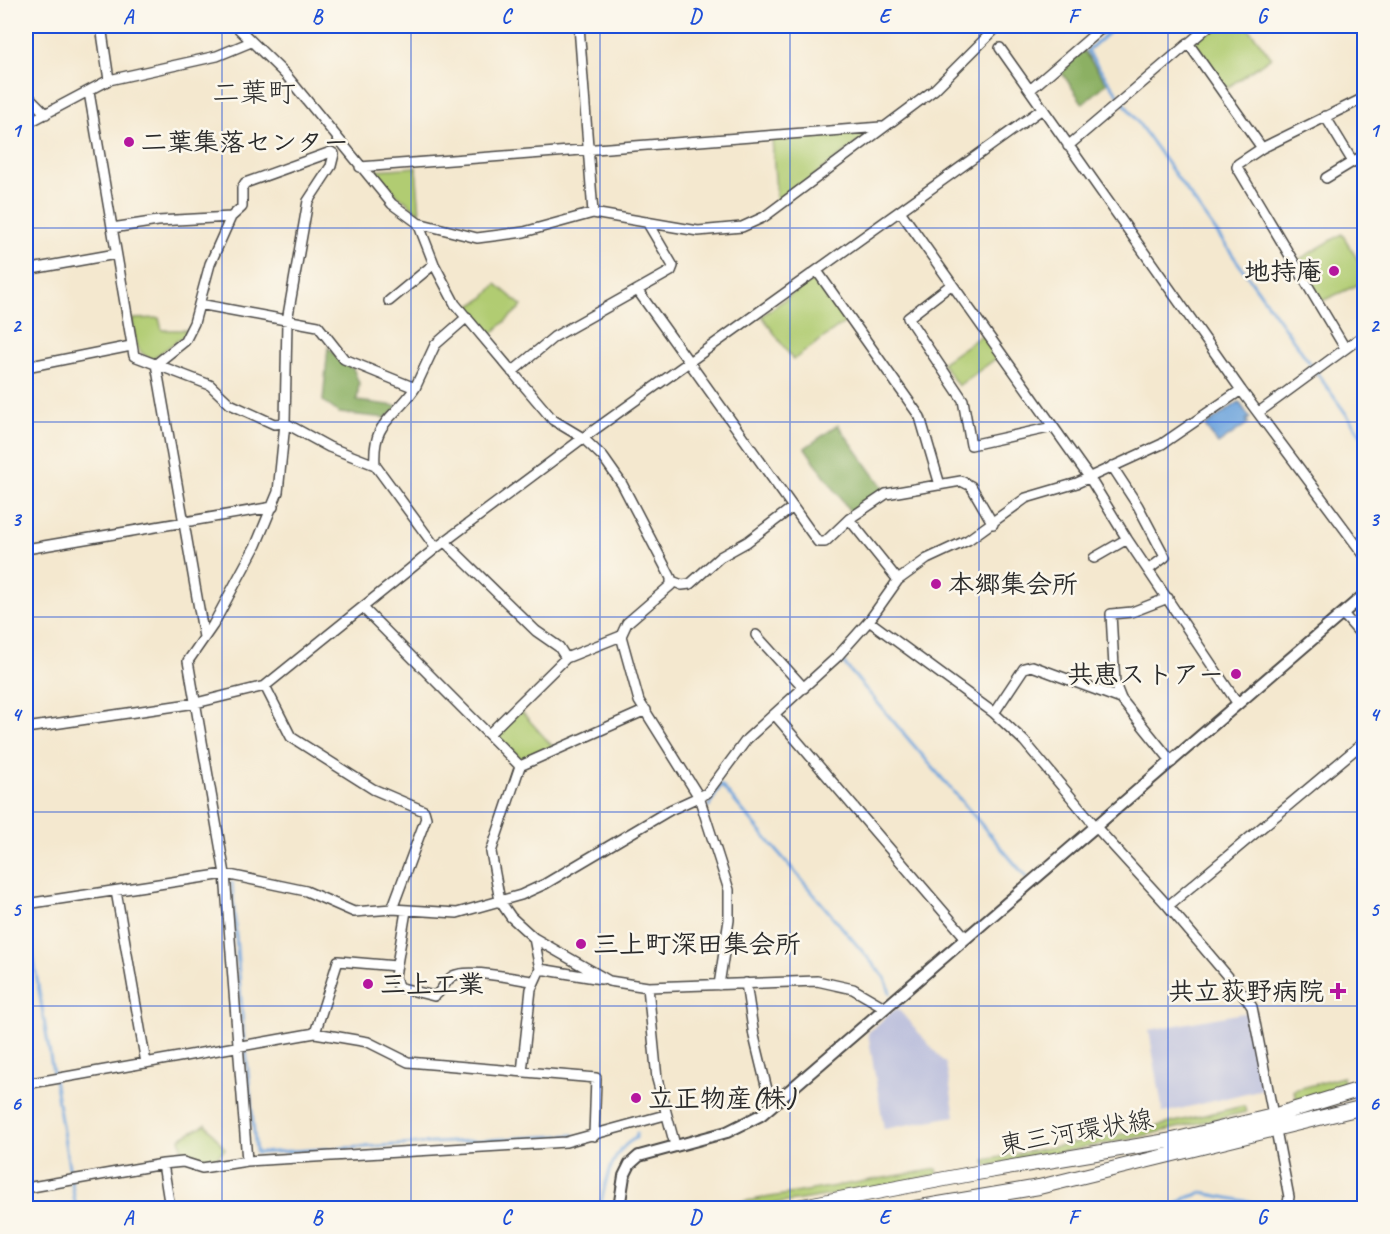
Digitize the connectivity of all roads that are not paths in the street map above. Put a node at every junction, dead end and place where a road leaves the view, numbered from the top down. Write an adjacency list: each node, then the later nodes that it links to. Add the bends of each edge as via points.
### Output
1 (101, 26): 10 (street)
2 (236, 26): 7 (street)
3 (579, 26): 22 (street)
4 (998, 26): 19 (street, via 934,90)
5 (1104, 26): 11 (street)
6 (1209, 26): 8 (street)
7 (251, 42): 10 (street, via 217,56); 25 (street, via 286,75)
8 (1188, 43): 20 (street); 21 (street)
9 (1000, 48): 11 (street)
10 (110, 80): 12 (street)
11 (1030, 90): 15 (street)
12 (89, 92): 16 (street); 32 (street)
13 (26, 94): 16 (street)
14 (1365, 98): 17 (street)
15 (1042, 109): 20 (street); 27 (street)
16 (46, 114): 18 (street)
17 (1324, 116): 21 (street); 24 (street)
18 (26, 124)
19 (884, 127): 22 (street); 30 (street, via 764,217 742,227 698,231)
20 (1068, 146): 51 (street)
21 (1262, 148): 45 (street, via 1237,167)
22 (588, 150): 25 (street); 28 (street)
23 (1365, 155): 24 (street)
24 (1353, 162): 26 (street)
25 (360, 167): 31 (street, via 392,204)
26 (1326, 178)
27 (900, 211): 36 (street); 37 (street)
28 (593, 213): 30 (street); 31 (street, via 524,232 477,238)
29 (231, 217): 32 (street); 40 (street, via 210,264); 42 (street, via 242,207 245,183 334,154 331,166 308,201)
30 (647, 222): 38 (street, via 673,266)
31 (418, 223): 34 (street)
32 (112, 228): 33 (street)
33 (116, 254): 35 (street); 44 (street)
34 (434, 264): 39 (street); 41 (street, via 455,304)
35 (26, 270)
36 (817, 271): 46 (street); 59 (street, via 920,417)
37 (952, 284): 54 (street); 54 (street, via 908,318 963,400 971,445)
38 (638, 291): 46 (street); 49 (street, via 554,338)
39 (389, 301)
40 (199, 304): 42 (street); 47 (street, via 185,341)
41 (467, 317): 49 (street); 50 (street, via 435,345)
42 (287, 321): 50 (street, via 318,326 344,359); 53 (street)
43 (1365, 335): 45 (street)
44 (131, 346): 47 (street, via 134,356); 48 (street)
45 (1345, 348): 52 (street)
46 (689, 362): 55 (street); 61 (street)
47 (156, 364): 53 (street, via 210,385 230,404 274,424); 63 (street)
48 (26, 367)
49 (512, 372): 55 (street, via 553,420)
50 (415, 388): 56 (street, via 377,434)
51 (1241, 390): 52 (street); 57 (street, via 1162,444)
52 (1259, 412): 69 (street)
53 (285, 423): 56 (street, via 329,447); 60 (street, via 281,478)
54 (1053, 427): 58 (street)
55 (583, 438): 66 (street); 73 (street, via 622,484)
56 (375, 465): 67 (street)
57 (1112, 466): 58 (street); 71 (street, via 1165,557)
58 (1089, 477): 64 (street, via 1026,498); 65 (street)
59 (940, 485): 62 (street, via 886,494); 64 (street, via 966,482 978,495)
60 (273, 507): 63 (street); 81 (street)
61 (793, 507): 62 (street, via 818,542 829,539); 73 (street, via 720,557 690,584)
62 (849, 519): 72 (street)
63 (184, 521): 68 (street); 81 (street)
64 (993, 524): 72 (street, via 927,559)
65 (1127, 539): 70 (street); 71 (street)
66 (446, 543): 67 (street); 83 (street, via 536,631 559,647)
67 (436, 548): 76 (street)
68 (26, 549)
69 (1365, 555)
70 (1094, 558)
71 (1148, 570): 75 (street)
72 (898, 580): 78 (street)
73 (672, 581): 80 (street, via 627,623)
74 (1365, 595): 77 (street)
75 (1168, 598): 86 (street, via 1132,612 1111,614 1114,684); 88 (street)
76 (363, 608): 84 (street); 93 (street)
77 (1344, 615): 82 (street); 88 (street)
78 (869, 621): 85 (street); 90 (street)
79 (756, 635): 85 (street)
80 (621, 636): 83 (street); 89 (street, via 633,687)
81 (204, 637): 87 (street, via 188,661)
82 (1365, 638)
83 (566, 658): 93 (street)
84 (264, 686): 87 (street); 104 (street, via 291,736 373,789 423,811 426,818)
85 (804, 688): 91 (street)
86 (1121, 699): 90 (street, via 1027,666); 95 (street)
87 (196, 703): 92 (street); 99 (street)
88 (1238, 704): 95 (street)
89 (646, 710): 96 (street); 97 (street)
90 (994, 713): 98 (street, via 1024,741)
91 (775, 715): 97 (street, via 747,739 708,793); 107 (street)
92 (26, 728)
93 (489, 734): 96 (street)
94 (1365, 742): 103 (street)
95 (1172, 762): 98 (street)
96 (520, 766): 101 (street, via 490,852)
97 (699, 797): 101 (street, via 545,884); 113 (street, via 729,890 729,920)
98 (1096, 828): 103 (street); 107 (street)
99 (225, 874): 100 (street); 104 (street, via 306,891 354,912); 117 (street)
100 (116, 891): 102 (street); 118 (street)
101 (500, 901): 105 (street, via 457,913); 106 (street)
102 (26, 904)
103 (1168, 906): 125 (street, via 1252,1007)
104 (393, 909): 105 (street)
105 (406, 910): 108 (street)
106 (534, 938): 109 (street); 111 (street)
107 (966, 938): 115 (street)
108 (396, 966): 110 (street, via 398,987 434,996 450,978 462,974); 116 (street, via 338,961)
109 (540, 969): 110 (street); 111 (street)
110 (533, 981): 119 (street)
111 (609, 981): 114 (street)
112 (746, 983): 113 (street); 115 (street, via 829,982 853,989); 122 (street)
113 (718, 985): 114 (street)
114 (648, 987): 124 (street, via 651,1040)
115 (884, 1007): 122 (street)
116 (315, 1033): 117 (street); 119 (street, via 368,1042 408,1062)
117 (239, 1047): 118 (street); 128 (street)
118 (146, 1063): 120 (street)
119 (522, 1072): 126 (street, via 596,1078)
120 (26, 1084)
121 (1365, 1088): 125 (main road, 東三河環状線)
122 (771, 1106): 127 (street, via 733,1130)
123 (1365, 1107): 125 (main road, 東三河環状線)
124 (665, 1115): 126 (street); 127 (street)
125 (1274, 1123): 131 (street); 134 (main road, 東三河環状線, via 971,1174); 135 (main road, 東三河環状線, via 1039,1187)
126 (594, 1136): 128 (street, via 566,1142)
127 (675, 1145): 133 (street, via 645,1153 630,1164 620,1190)
128 (247, 1161): 129 (street, via 202,1168 183,1162)
129 (163, 1164): 130 (street); 132 (street)
130 (26, 1188)
131 (1288, 1207)
132 (170, 1209)
133 (619, 1209)
134 (792, 1209)
135 (915, 1209)

